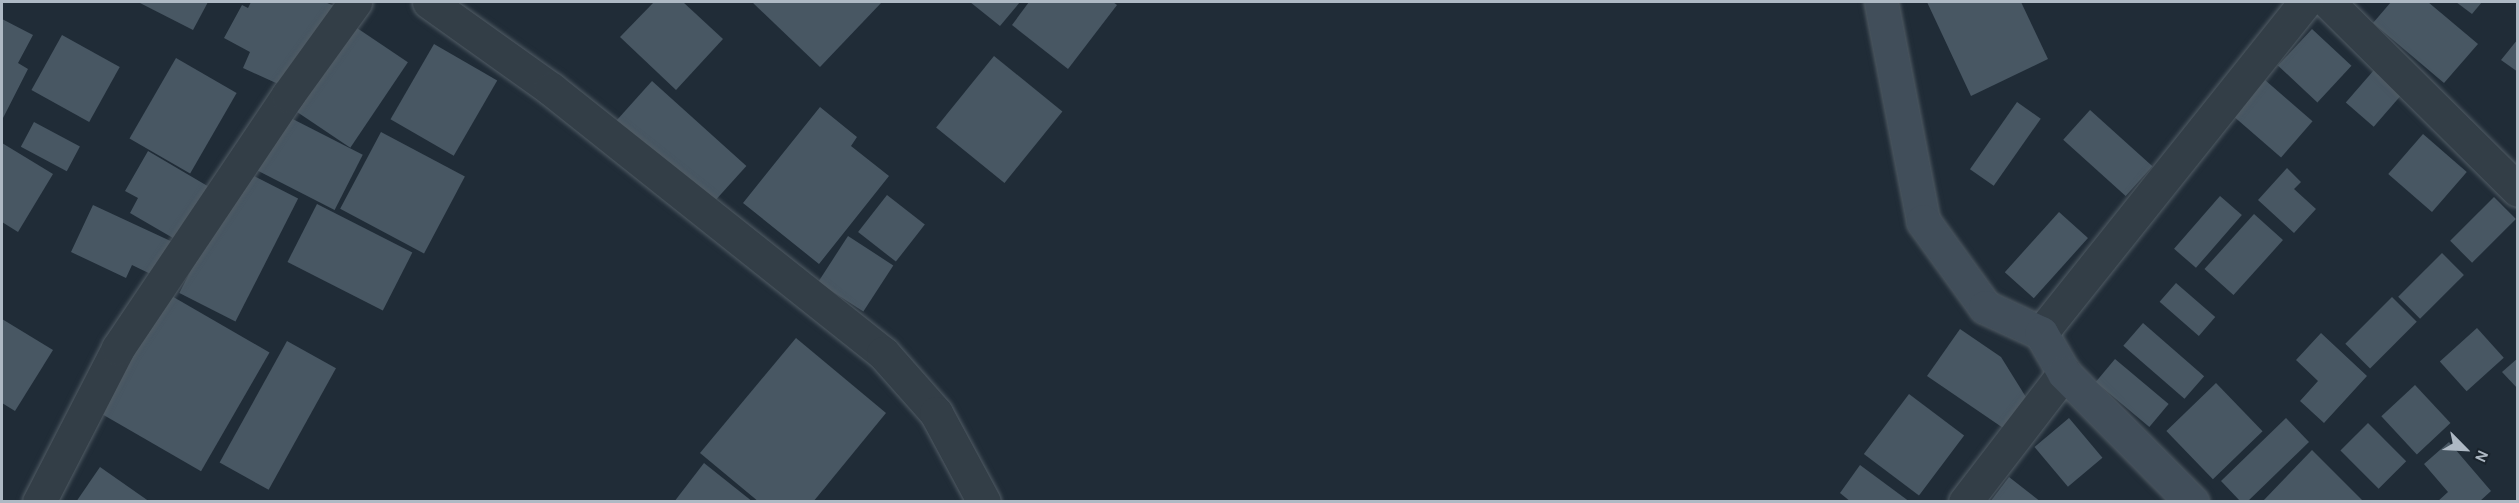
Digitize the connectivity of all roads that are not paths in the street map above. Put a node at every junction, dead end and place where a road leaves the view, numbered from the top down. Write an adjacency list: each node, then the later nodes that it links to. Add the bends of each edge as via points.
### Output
1 (355, 2): 9 (street, via 118,348)
2 (429, 2): 10 (street, via 551,89 884,353 936,413)
3 (1881, 2): 7 (street, via 1923,221 1985,307)
4 (2305, 2): 7 (street)
5 (2328, 2): 6 (street)
6 (2517, 190)
7 (2041, 333): 8 (street)
8 (2064, 373): 11 (street); 12 (street)
9 (39, 501)
10 (984, 501)
11 (1965, 501)
12 (2192, 501)

